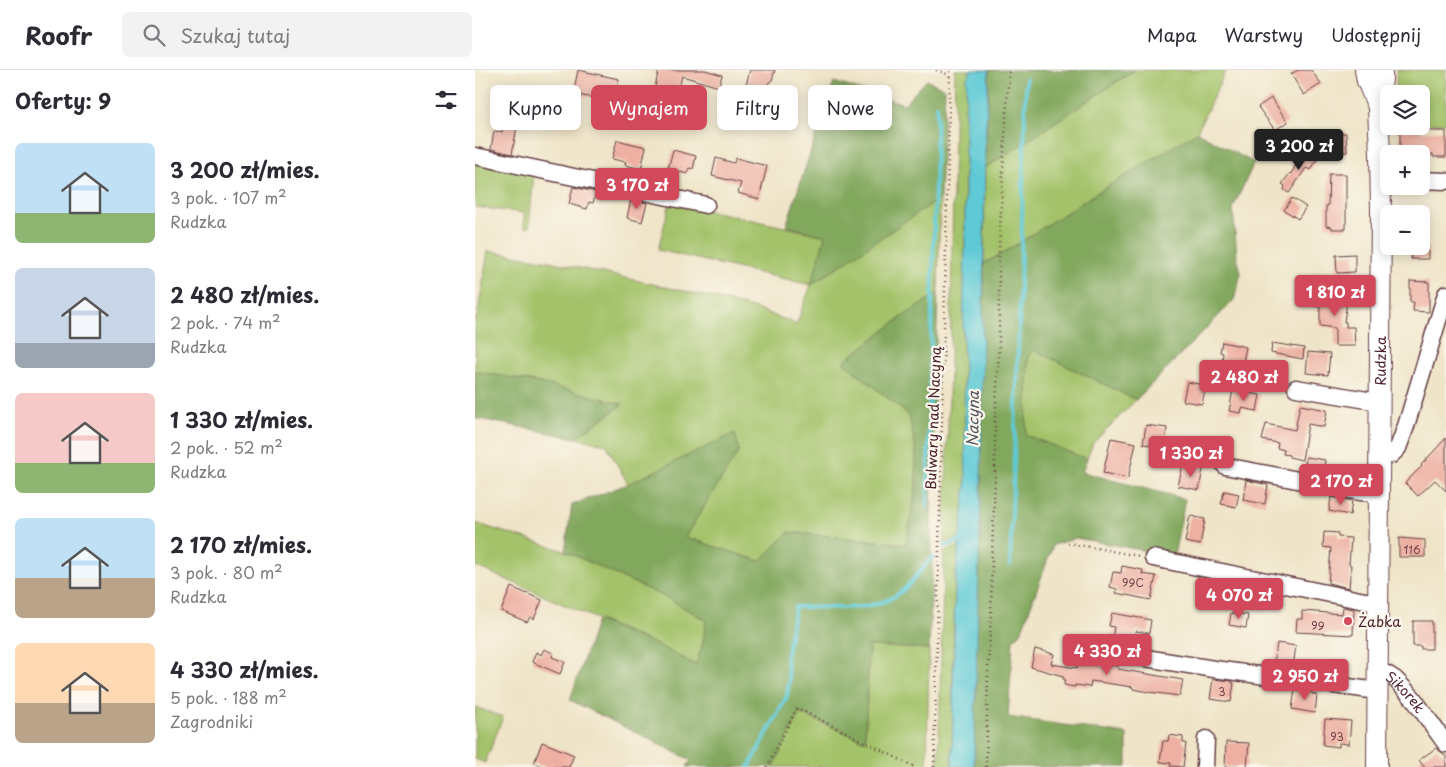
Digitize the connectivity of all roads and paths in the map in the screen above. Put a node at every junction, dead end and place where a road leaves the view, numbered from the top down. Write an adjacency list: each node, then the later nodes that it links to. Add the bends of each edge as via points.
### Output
1 (936, 70): 6 (path)
2 (950, 70): 6 (path, Bulwary nad Nacyną)
3 (1009, 70): 30 (path, via 1000,238)
4 (1365, 70): 7 (main road, Rudzka)
5 (1382, 70): 7 (main road, Rudzka)
6 (950, 75): 29 (path, Bulwary nad Nacyną)
7 (1378, 107): 8 (main road, Rudzka)
8 (1382, 145)
9 (475, 156): 13 (street)
10 (1430, 180): 11 (street)
11 (1446, 181)
12 (1385, 195): 16 (main road, Rudzka)
13 (706, 205)
14 (1446, 294): 17 (street, via 1398,448 1391,454)
15 (1296, 388): 16 (street)
16 (1379, 402): 17 (main road, Rudzka)
17 (1379, 456): 19 (main road, Rudzka)
18 (1225, 466): 19 (street)
19 (1379, 493): 22 (main road, Rudzka)
20 (1068, 543): 21 (path)
21 (1153, 558): 22 (street)
22 (1378, 602): 24 (main road, Rudzka)
23 (1077, 647): 24 (street, Sikorek, via 1214,669)
24 (1378, 682): 26 (street, Sikorek, via 1390,675 1395,679); 32 (main road, Rudzka)
25 (1206, 739): 31 (street)
26 (1446, 744)
27 (767, 767): 28 (path, via 797,708)
28 (915, 767)
29 (934, 767)
30 (986, 767)
31 (1205, 767)
32 (1377, 767)

